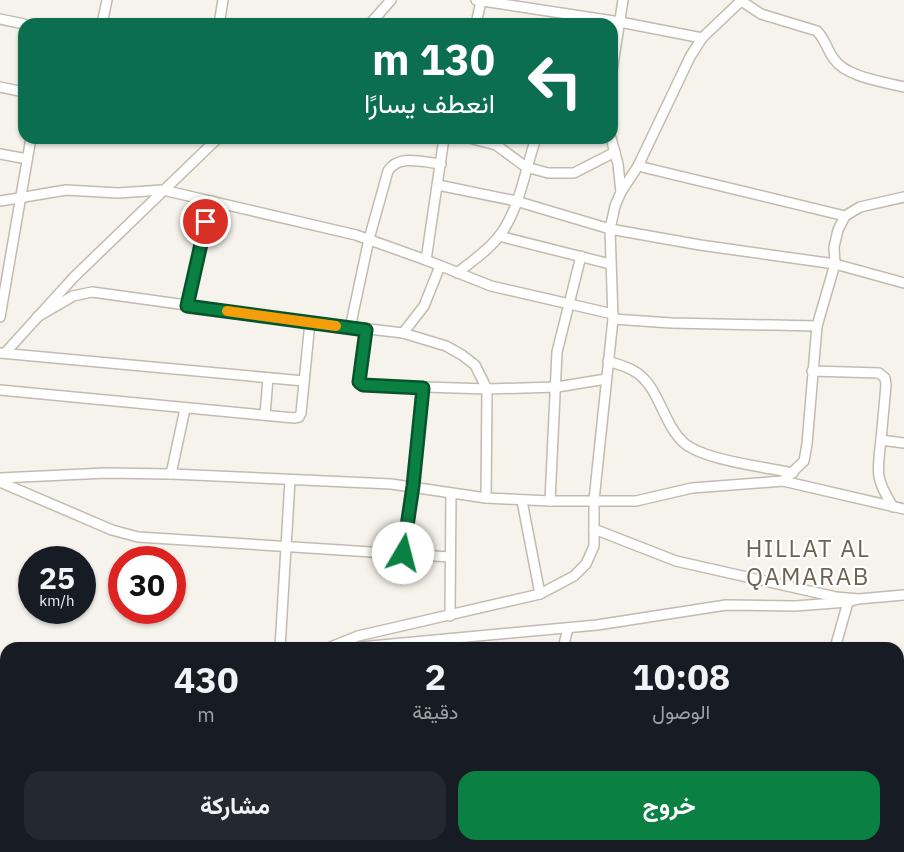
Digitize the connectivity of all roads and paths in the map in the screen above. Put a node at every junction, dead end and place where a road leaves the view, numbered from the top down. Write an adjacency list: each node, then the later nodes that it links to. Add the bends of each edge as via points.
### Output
1 (106, 0): 9 (street)
2 (223, 0): 10 (street)
3 (391, 0): 11 (street)
4 (623, 0): 16 (street)
5 (742, 0): 19 (street); 21 (street, via 760,14 817,31 841,68)
6 (478, 1): 7 (street); 12 (street)
7 (496, 2): 8 (street)
8 (570, 13): 13 (street); 14 (street)
9 (103, 18)
10 (220, 18)
11 (375, 18)
12 (477, 18)
13 (568, 18)
14 (598, 18)
15 (0, 19): 17 (street)
16 (620, 22): 18 (street); 19 (street)
17 (18, 23)
18 (618, 34)
19 (702, 38): 33 (street)
20 (0, 87): 22 (street)
21 (904, 87)
22 (18, 91)
23 (30, 144): 31 (street)
24 (212, 144): 36 (street)
25 (443, 144): 32 (street)
26 (492, 144): 34 (street)
27 (534, 144): 34 (street)
28 (613, 144): 29 (street)
29 (615, 152): 34 (street, via 585,168 563,174); 37 (street)
30 (0, 154): 31 (street)
31 (27, 159): 38 (street)
32 (441, 164): 35 (street); 46 (street, via 401,160 393,164)
33 (638, 166): 37 (street); 43 (street)
34 (526, 167): 42 (street)
35 (438, 185): 42 (street); 48 (street)
36 (164, 190): 38 (street, via 66,190); 41 (street); 58 (street)
37 (621, 192): 44 (street)
38 (19, 197): 40 (street); 54 (street)
39 (904, 197): 43 (street, via 860,207)
40 (0, 201)
41 (211, 201): 46 (street); 56 (street)
42 (516, 201): 44 (street); 45 (street)
43 (845, 216): 50 (street, via 836,239)
44 (610, 229): 49 (street); 50 (street)
45 (499, 236): 47 (street); 52 (street)
46 (369, 239): 48 (street); 62 (street)
47 (581, 256): 49 (street); 55 (street)
48 (426, 260): 51 (street)
49 (610, 264): 59 (street)
50 (835, 264): 53 (street); 61 (street)
51 (440, 266): 52 (street); 64 (street, via 424,306)
52 (458, 273): 55 (street, via 508,291)
53 (904, 283)
54 (3, 284): 57 (street)
55 (568, 305): 59 (street); 71 (street, via 557,352)
56 (187, 306): 58 (street, via 92,292 73,296); 60 (street)
57 (0, 317)
58 (37, 317): 65 (street)
59 (613, 317): 61 (street, via 671,323); 66 (street)
60 (310, 322): 62 (street); 70 (street)
61 (817, 326): 67 (street)
62 (350, 328): 63 (street)
63 (366, 330): 64 (street); 72 (street, via 359,382)
64 (403, 333): 73 (street, via 462,355 475,365)
65 (2, 353): 68 (street)
66 (608, 361): 69 (street); 79 (street, via 634,371 648,383 684,444 703,454)
67 (812, 371): 77 (street, via 879,373 885,378); 79 (street, via 804,461)
68 (268, 378): 70 (street); 76 (street)
69 (606, 379): 71 (street); 90 (street)
70 (304, 381): 76 (street, via 299,417)
71 (557, 387): 73 (street); 89 (street)
72 (423, 388): 73 (street); 85 (street)
73 (487, 389): 87 (street)
74 (0, 390): 75 (street)
75 (185, 409): 76 (street); 80 (street)
76 (265, 415)
77 (881, 440): 78 (street); 91 (street, via 877,475)
78 (904, 443)
79 (793, 473): 83 (street)
80 (171, 474): 81 (street); 82 (street)
81 (0, 478)
82 (290, 480): 85 (street); 94 (street)
83 (783, 481): 90 (street, via 692,488 636,501); 91 (street)
84 (0, 482): 94 (street, via 125,534)
85 (413, 486): 86 (street); 95 (street)
86 (451, 493): 87 (street); 96 (street)
87 (486, 498): 88 (street)
88 (522, 501): 89 (street); 97 (street)
89 (550, 501): 90 (street)
90 (594, 501): 93 (street)
91 (893, 507): 92 (street)
92 (904, 509)
93 (594, 530): 97 (street, via 594,546 586,564 574,576); 99 (street, via 676,561)
94 (286, 546): 95 (street); 103 (street)
95 (403, 553): 96 (street)
96 (450, 557): 101 (street)
97 (540, 594): 101 (street)
98 (904, 595): 99 (street)
99 (858, 599): 100 (street)
100 (848, 602): 102 (street, via 726,605); 107 (street)
101 (450, 616): 104 (street)
102 (568, 628): 105 (street); 106 (street)
103 (280, 642)
104 (343, 642)
105 (415, 642)
106 (564, 642)
107 (837, 642)

